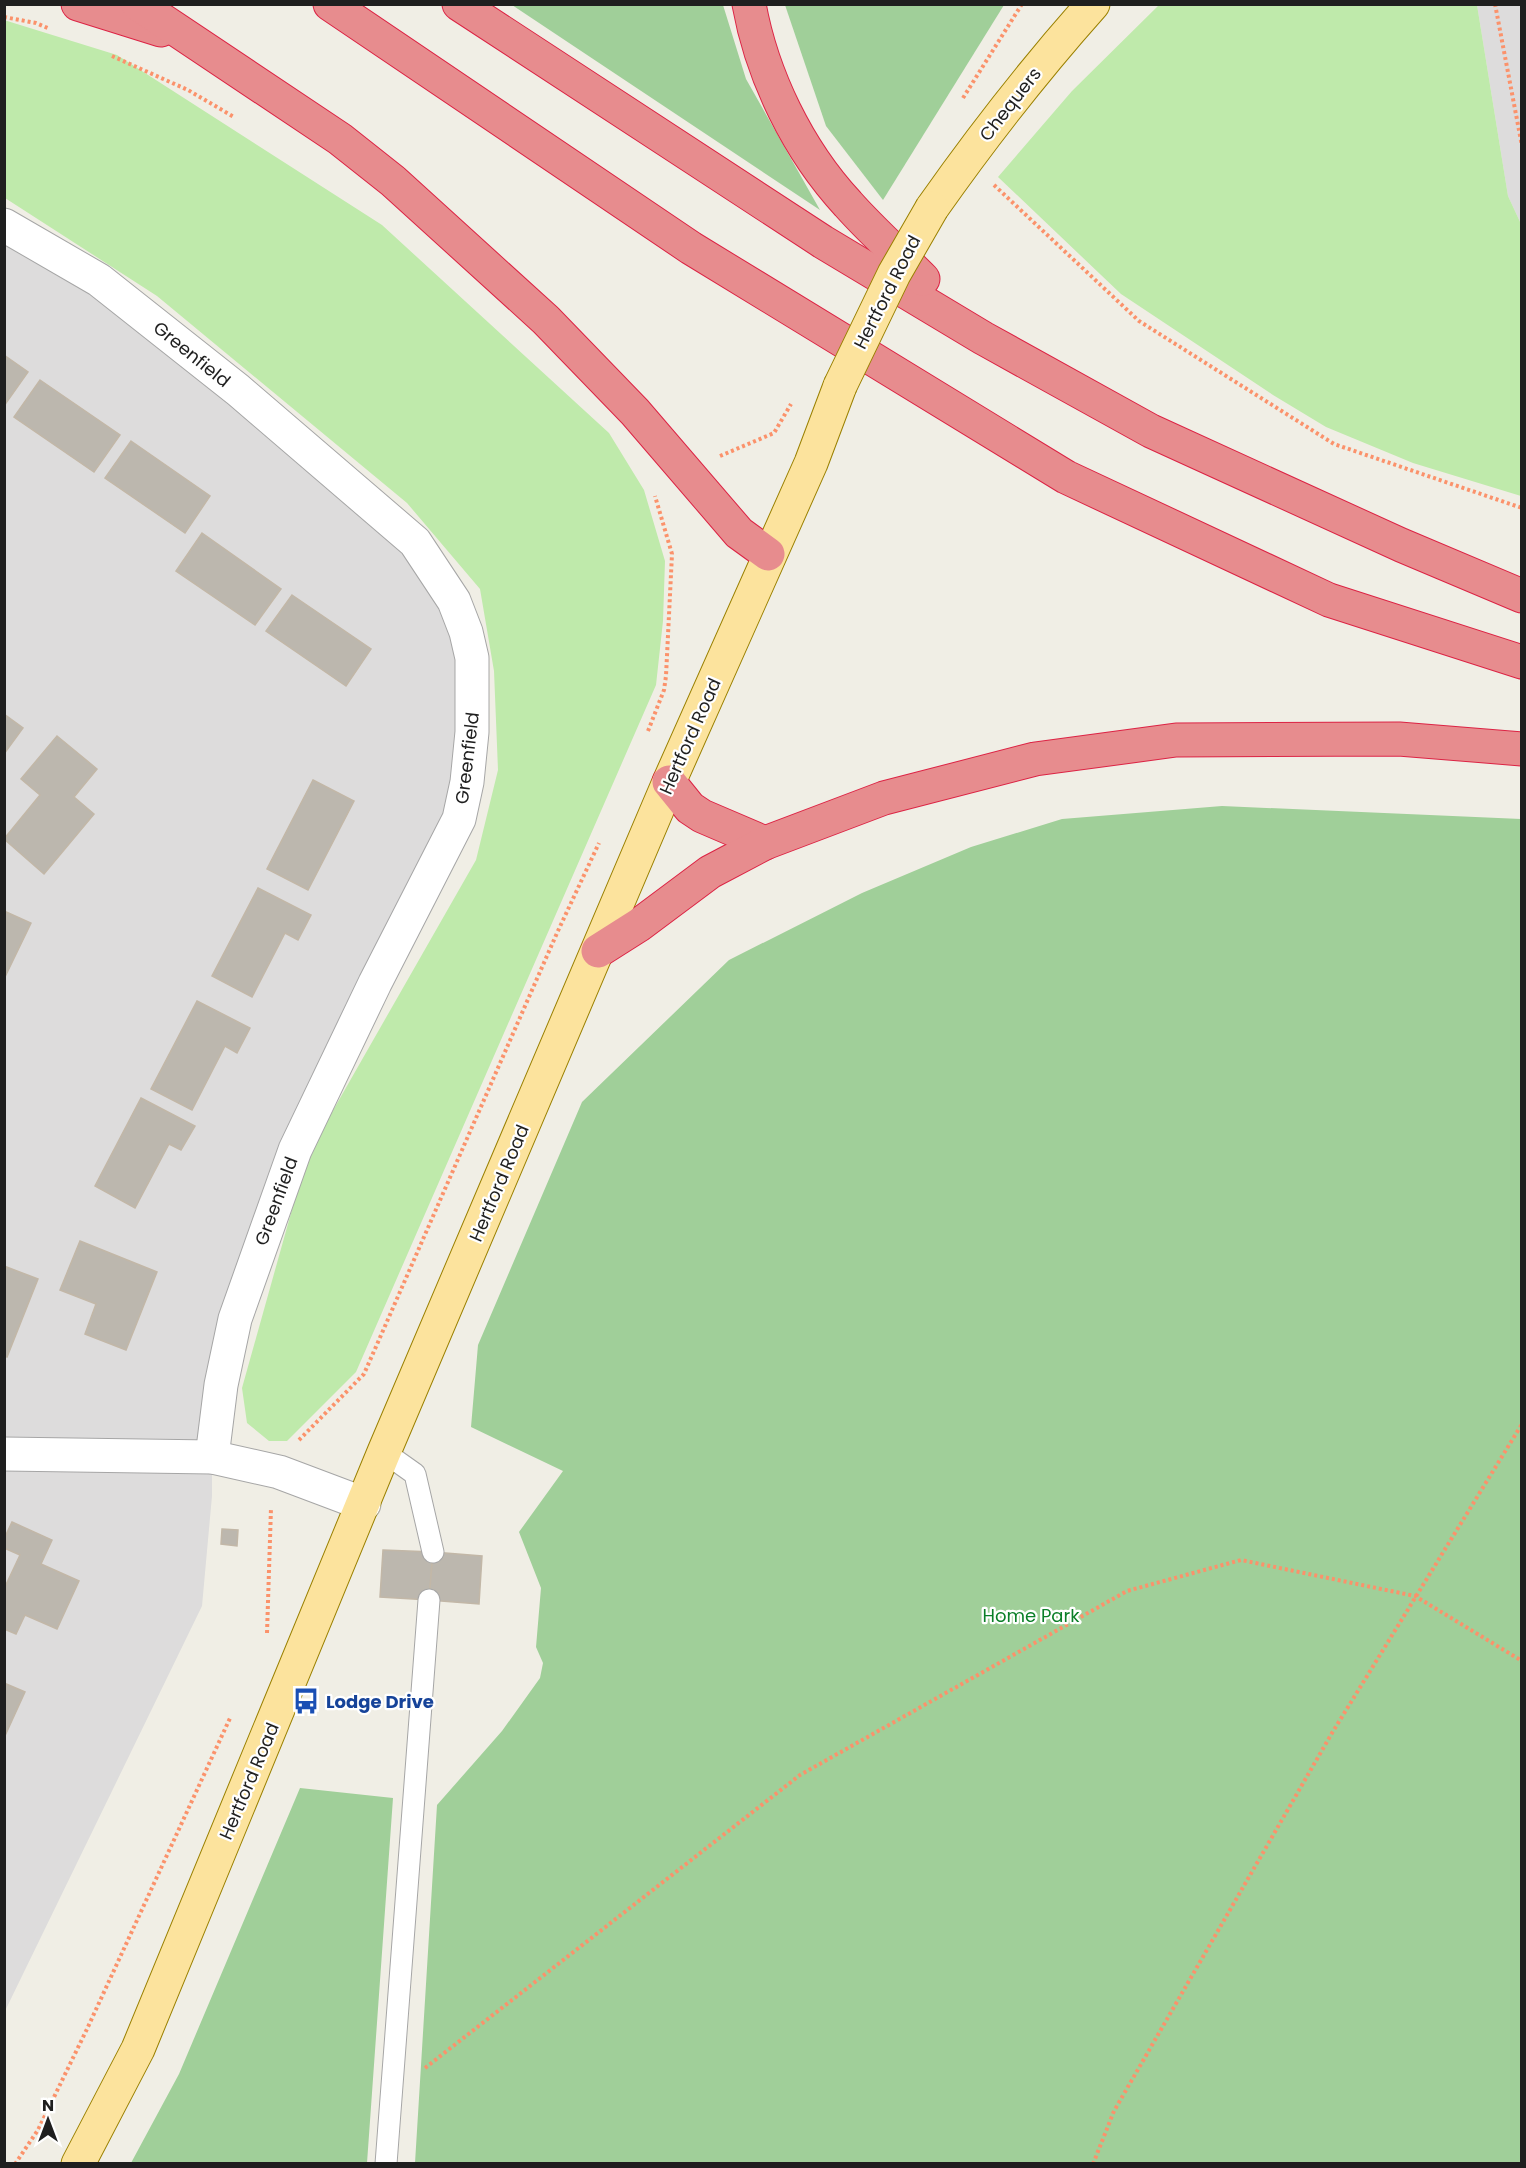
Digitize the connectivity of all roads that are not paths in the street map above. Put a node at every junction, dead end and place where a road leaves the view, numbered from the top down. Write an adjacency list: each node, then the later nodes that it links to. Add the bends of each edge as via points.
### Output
1 (78, 4): 7 (highway)
2 (138, 4): 7 (highway)
3 (330, 4): 13 (highway, via 691,248 1066,477 1329,600)
4 (459, 4): 10 (highway, via 823,242)
5 (748, 4): 10 (highway, via 756,40 777,93 805,147 846,203)
6 (1093, 4): 8 (main road, Chequers, via 1046,58)
7 (188, 39): 11 (highway, via 340,139 393,181 546,320 634,412 738,533)
8 (932, 208): 11 (main road, Hertford Road, bridge, via 894,274 840,386 811,463)
9 (4, 225): 20 (street, Greenfield, via 99,280 238,390 415,542 454,601 472,658 472,732 459,819 295,1150 235,1319)
10 (982, 338): 12 (highway, via 1151,431)
11 (768, 554): 15 (main road, Hertford Road)
12 (1521, 596)
13 (1521, 662)
14 (1521, 749): 16 (highway, via 1399,739 1176,740 1035,759 884,798)
15 (669, 782): 16 (highway, via 690,808 702,816); 17 (main road, Hertford Road)
16 (765, 843): 17 (highway, via 710,872)
17 (598, 951): 18 (main road, Hertford Road)
18 (384, 1452): 21 (main road, Hertford Road); 22 (lane, via 415,1473)
19 (4, 1454): 20 (street)
20 (212, 1457): 21 (street, via 279,1472)
21 (364, 1504): 24 (main road, Hertford Road, via 138,2049)
22 (433, 1552)
23 (429, 1600): 25 (lane)
24 (78, 2163)
25 (386, 2163)

